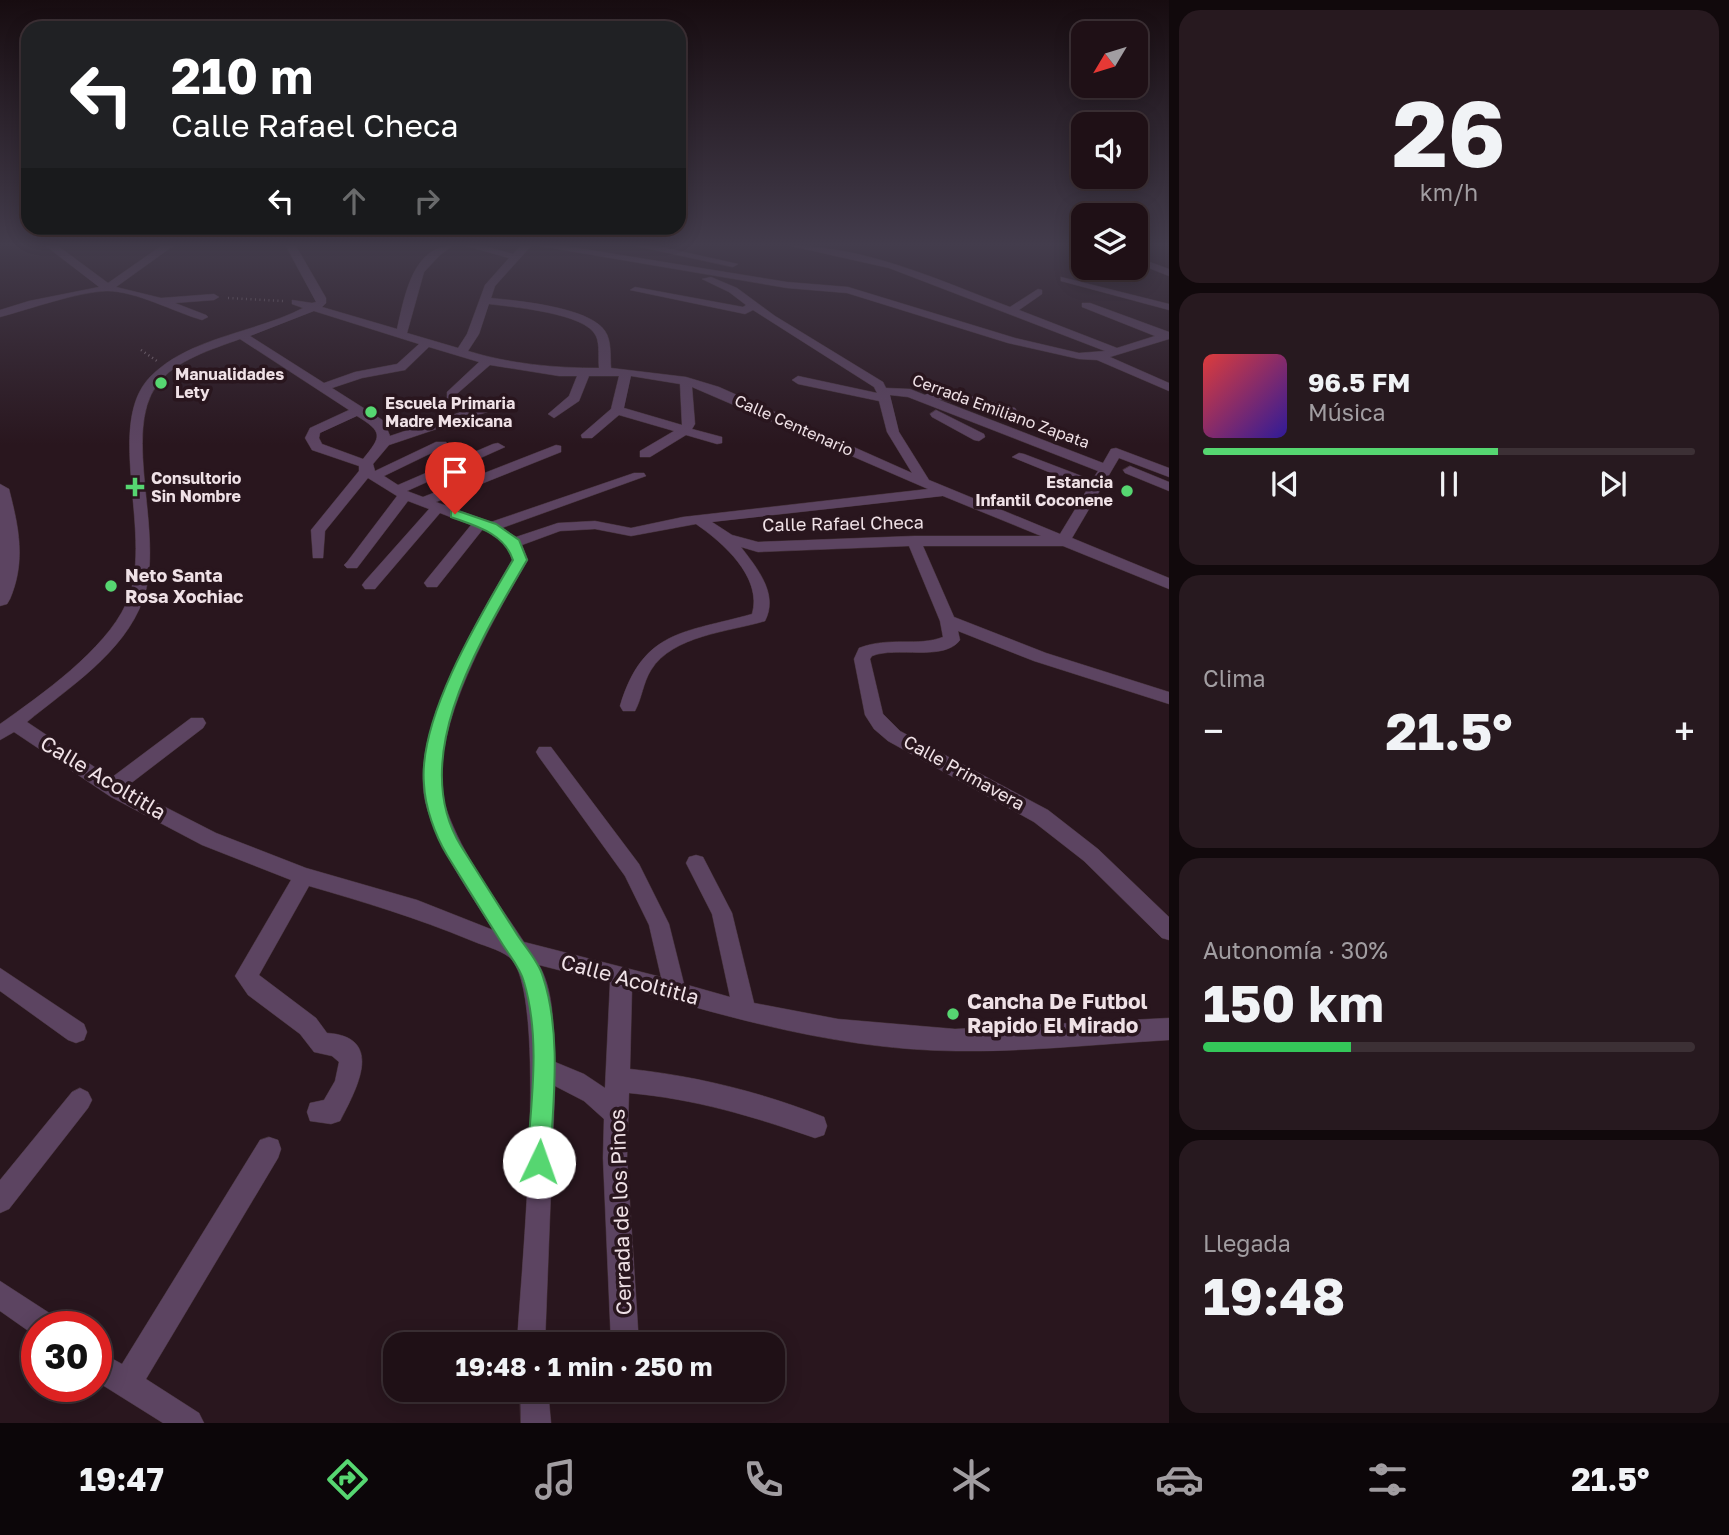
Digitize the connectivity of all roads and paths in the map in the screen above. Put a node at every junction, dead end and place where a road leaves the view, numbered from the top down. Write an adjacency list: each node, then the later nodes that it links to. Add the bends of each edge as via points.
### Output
1 (191, 312): 11 (street)
2 (300, 312): 14 (street)
3 (331, 312): 12 (street, Calle Centenario)
4 (407, 312): 12 (street)
5 (480, 312): 16 (street)
6 (552, 312): 21 (street, via 593,325 600,332)
7 (762, 312): 29 (street, via 868,378)
8 (924, 312): 18 (street, via 1035,347)
9 (1015, 312): 17 (street)
10 (1106, 312): 13 (street)
11 (202, 317)
12 (401, 334): 15 (street, Calle Centenario)
13 (1167, 335): 17 (street)
14 (243, 336): 25 (street); 72 (street, via 190,355 167,367 151,383 138,416 145,538 134,604 108,642)
15 (427, 342): 16 (street, Calle Centenario); 25 (street, via 401,367 359,374)
16 (461, 352): 19 (street, Calle Centenario)
17 (1118, 352): 18 (street)
18 (1099, 357): 26 (street)
19 (487, 361): 20 (street, Calle Centenario, via 559,372); 28 (street)
20 (585, 371): 21 (street, Calle Centenario); 34 (street, via 575,398)
21 (605, 371): 22 (street, Calle Centenario)
22 (626, 372): 24 (street, Calle Centenario); 31 (street)
23 (798, 380): 29 (street)
24 (686, 381): 35 (street, via 689,425); 49 (street, Calle Centenario)
25 (323, 387): 32 (street)
26 (1169, 387)
27 (910, 393): 29 (street, Cerrada Emiliano Zapata); 33 (street, via 954,397); 45 (street, Cerrada Emiliano Zapata)
28 (451, 395)
29 (884, 399): 37 (street, via 930,410); 49 (street, via 894,434)
30 (486, 408): 39 (street)
31 (617, 410): 35 (street); 36 (street)
32 (357, 411): 39 (street, via 379,424); 46 (street, via 315,431 312,438 317,447)
33 (1011, 411)
34 (554, 414)
35 (685, 430): 38 (street); 43 (street)
36 (587, 435)
37 (979, 438)
38 (716, 440)
39 (384, 442): 46 (street)
40 (441, 444): 46 (street)
41 (498, 447): 54 (street)
42 (556, 449): 55 (street)
43 (645, 454)
44 (1019, 457): 50 (street)
45 (1108, 465): 47 (street, via 1116,452); 50 (street); 51 (street, Cerrada Emiliano Zapata)
46 (369, 470): 54 (street); 62 (street, via 318,530)
47 (1169, 473)
48 (639, 476): 57 (street)
49 (922, 480): 53 (street, Calle Centenario)
50 (1095, 486): 60 (street)
51 (1169, 486)
52 (0, 489): 67 (street, via 13,546 9,581)
53 (948, 491): 56 (street); 60 (street, Calle Centenario)
54 (401, 492): 55 (street); 63 (street)
55 (430, 505): 57 (street); 66 (street)
56 (701, 521): 58 (street, Calle Rafael Checa); 61 (street, via 631,532 595,525 558,527)
57 (485, 525): 61 (street); 64 (street)
58 (727, 538): 59 (street, Calle Rafael Checa, via 783,548); 70 (street, via 757,581 763,597 759,617 658,649 632,688)
59 (914, 541): 60 (street, Calle Rafael Checa); 68 (street)
60 (1063, 541): 65 (street, Calle Centenario)
61 (514, 543): 78 (street, via 520,560 471,645 443,722 432,783 451,845)
62 (318, 555)
63 (352, 565)
64 (432, 583)
65 (1169, 584)
66 (370, 585)
67 (0, 599)
68 (947, 621): 69 (street, via 1040,657); 77 (street, Calle Primavera, via 950,642 882,645 865,652 864,671 880,724 1041,816 1091,855)
69 (1169, 698)
70 (629, 706)
71 (197, 723): 74 (street)
72 (7, 728): 74 (street, Calle Acoltitla)
73 (545, 752): 81 (street, via 632,870 659,924)
74 (111, 788): 76 (street, Calle Acoltitla, via 209,839)
75 (696, 863): 82 (street, via 722,913)
76 (304, 876): 78 (street, Calle Acoltitla, via 417,909); 88 (street, via 246,976 308,1026 322,1044 336,1045 352,1057 339,1101 331,1112)
77 (1169, 931)
78 (517, 950): 79 (street, Calle Acoltitla); 85 (street, via 534,977)
79 (621, 976): 81 (street, Calle Acoltitla); 86 (street, Cerrada de los Pinos)
80 (0, 978): 84 (street)
81 (675, 992): 82 (street, Calle Acoltitla)
82 (745, 1012): 83 (street, Calle Acoltitla, via 838,1030 955,1040)
83 (1169, 1028)
84 (76, 1032)
85 (544, 1070): 89 (street, via 578,1081); 95 (street)
86 (618, 1080): 89 (street, Cerrada de los Pinos); 90 (street, via 679,1086)
87 (80, 1100): 92 (street)
88 (319, 1112)
89 (617, 1115): 96 (street, Cerrada de los Pinos, via 616,1205 621,1227)
90 (816, 1126)
91 (269, 1149): 98 (street)
92 (0, 1200)
93 (0, 1296): 94 (street)
94 (22, 1311)
95 (532, 1332)
96 (625, 1332)
97 (112, 1375): 98 (street)
98 (126, 1385): 100 (street)
99 (535, 1402): 101 (street)
100 (189, 1423)
101 (536, 1423)

